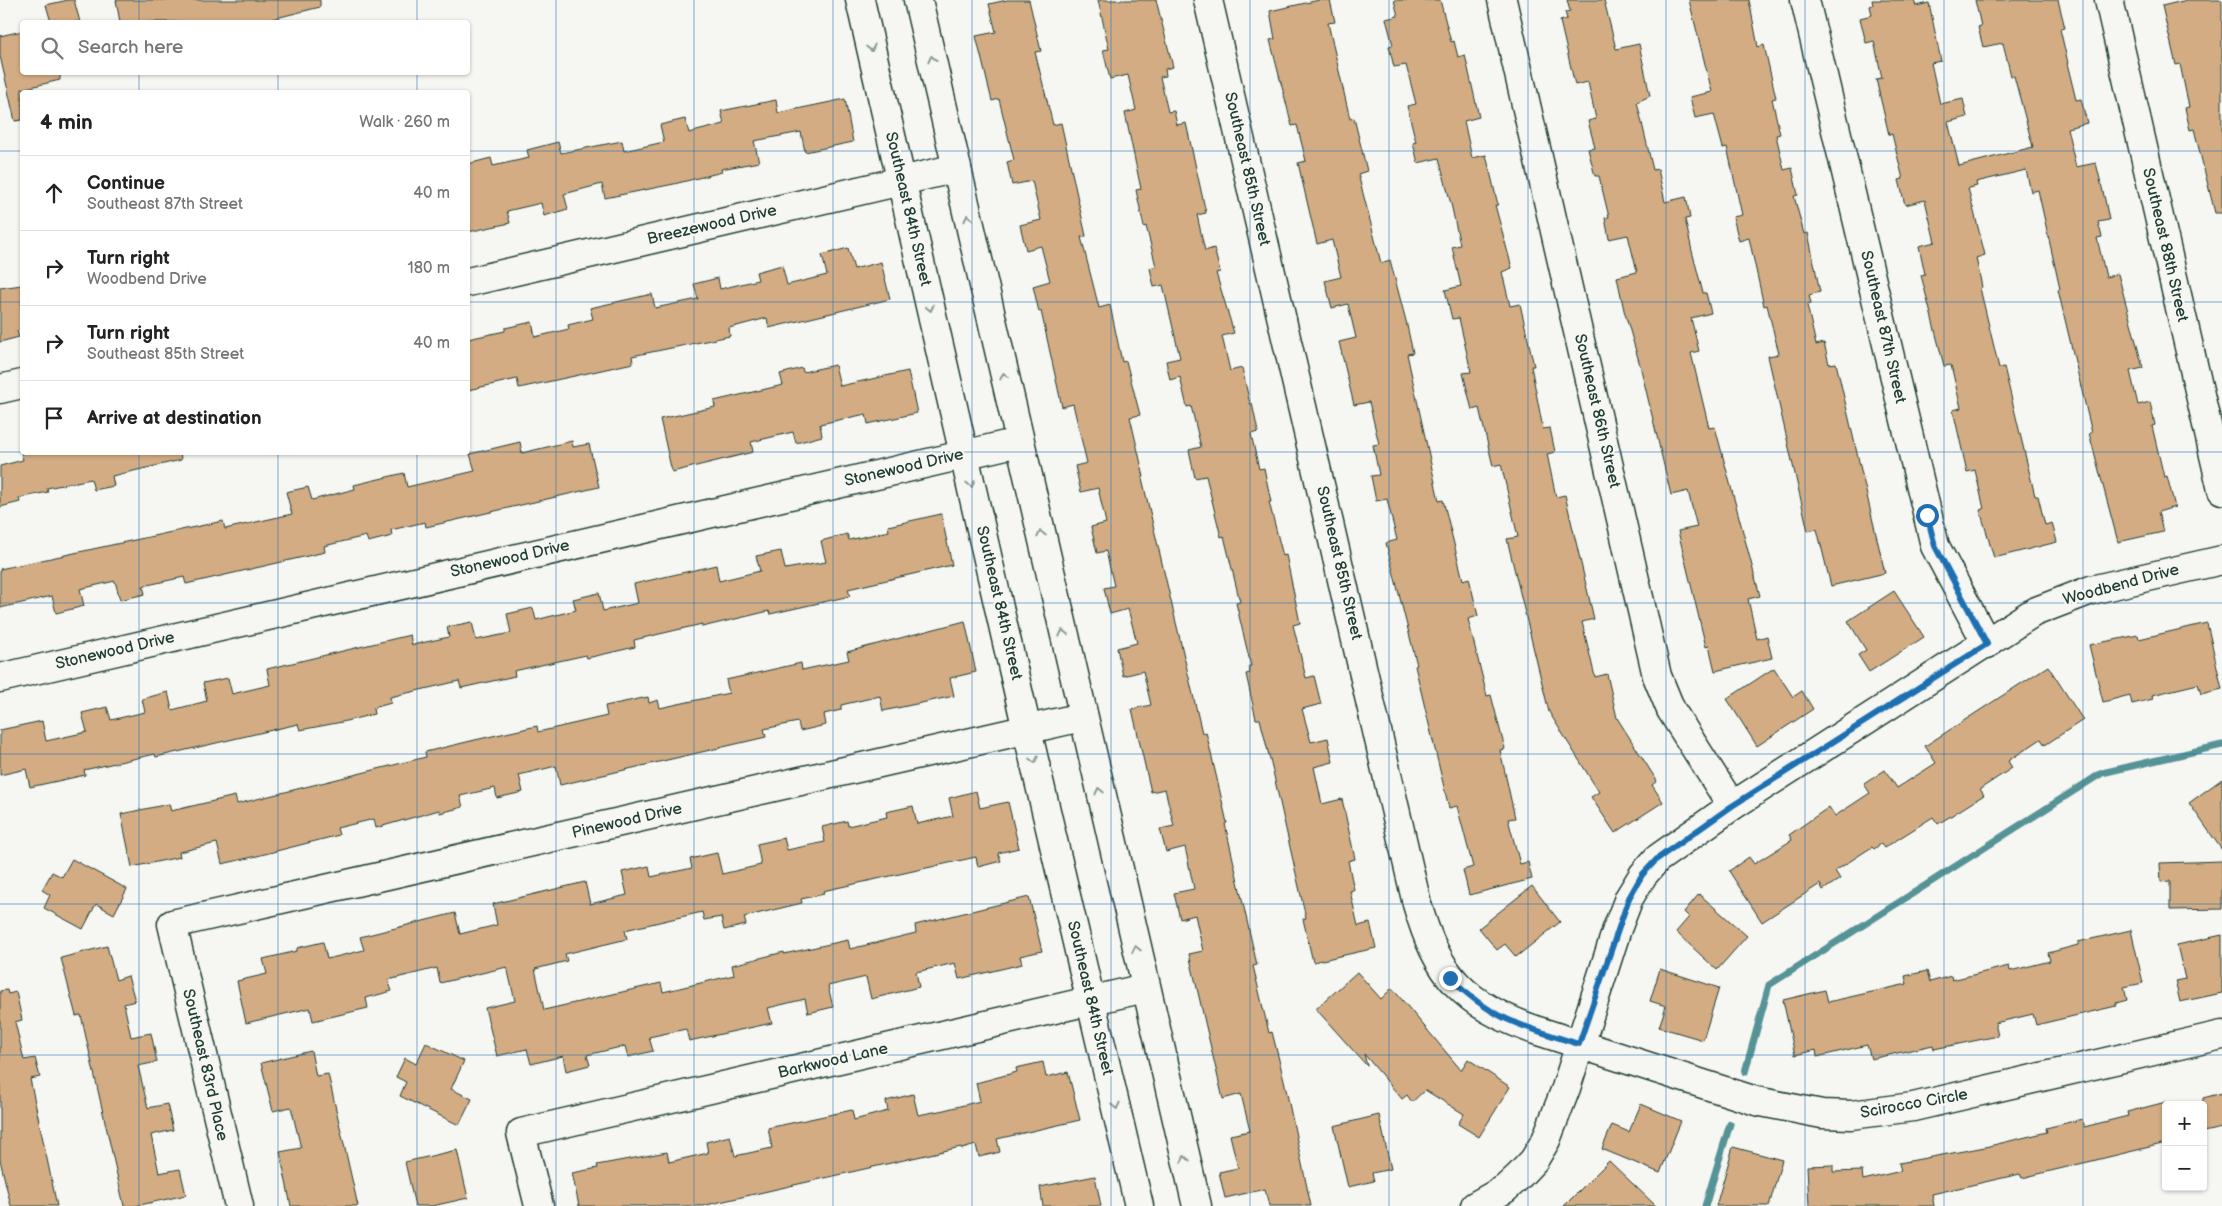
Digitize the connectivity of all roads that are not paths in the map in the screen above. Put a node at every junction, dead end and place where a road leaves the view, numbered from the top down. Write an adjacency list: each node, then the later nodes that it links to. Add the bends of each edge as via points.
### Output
1 (860, 0): 8 (street, Southeast 84th Street, one-way to 8)
2 (918, 0): 7 (street, one-way to 2)
3 (1208, 0): 25 (street, Southeast 85th Street, via 1426,933 1450,978 1483,1008)
4 (1502, 0): 20 (street, Southeast 86th Street, via 1658,676 1671,710)
5 (1805, 0): 16 (street, Southeast 87th Street, via 1935,546)
6 (2109, 0): 14 (street, Southeast 88th Street)
7 (957, 168): 8 (street, Breezewood Drive); 12 (street, one-way to 7)
8 (901, 182): 9 (street, Breezewood Drive); 13 (street, Southeast 84th Street, one-way to 13)
9 (470, 282)
10 (20, 384): 11 (street)
11 (0, 389)
12 (1019, 442): 13 (street, Stonewood Drive); 18 (street, one-way to 12)
13 (964, 454): 17 (street, Stonewood Drive); 19 (street, Southeast 84th Street, one-way to 19)
14 (2222, 490)
15 (2222, 560): 16 (street, Woodbend Drive, via 2069,596 2034,612)
16 (1987, 644): 20 (street, Woodbend Drive)
17 (0, 678)
18 (1082, 717): 19 (street, Pinewood Drive); 22 (street, one-way to 18)
19 (1027, 730): 21 (street, Pinewood Drive); 23 (street, Southeast 84th Street, one-way to 23)
20 (1732, 806): 25 (street, Woodbend Drive, via 1681,840 1642,875 1617,929)
21 (172, 924): 26 (street, Southeast 83rd Place)
22 (1145, 988): 23 (street, Barkwood Lane); 29 (street, one-way to 22)
23 (1091, 1001): 27 (street, Barkwood Lane, via 521,1133); 28 (street, Southeast 84th Street, one-way to 28)
24 (2222, 1035): 25 (street, Scirocco Circle, via 1913,1107 1850,1115 1822,1114 1756,1101)
25 (1579, 1044): 30 (street, Woodbend Drive, via 1556,1116 1534,1160 1505,1189)
26 (239, 1206)
27 (539, 1206)
28 (1139, 1206)
29 (1196, 1206)
30 (1476, 1206)

